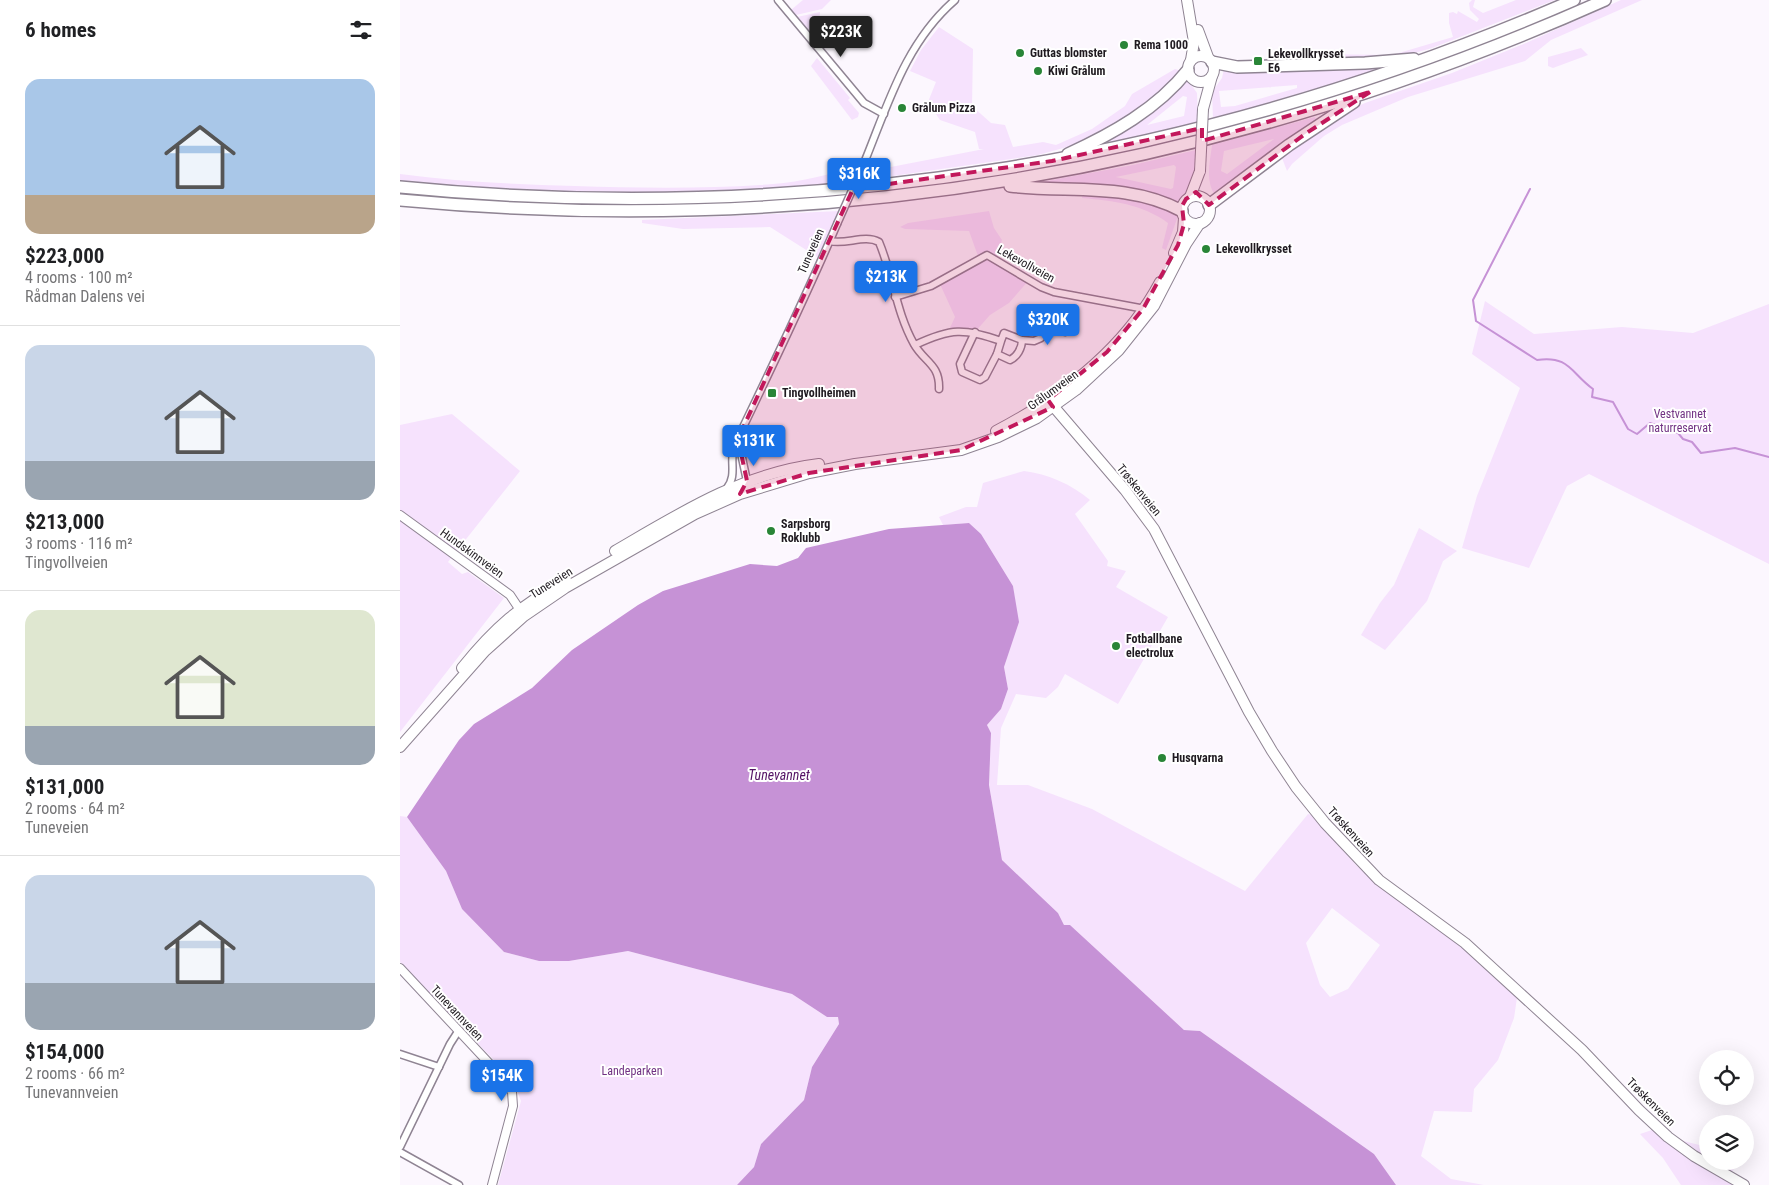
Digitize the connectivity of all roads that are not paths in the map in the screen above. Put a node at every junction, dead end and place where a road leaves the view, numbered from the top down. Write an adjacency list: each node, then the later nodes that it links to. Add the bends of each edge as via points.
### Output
1 (778, 0): 14 (street, via 864,103)
2 (1187, 0): 9 (main road, via 1194,42)
3 (1192, 0): 8 (main road, via 1201,44)
4 (1574, 0): 7 (highway)
5 (1605, 0): 12 (highway, via 1487,50)
6 (952, 1): 14 (street, Tuneveien, via 924,33 905,62)
7 (1435, 56): 8 (highway, via 1282,66 1229,66); 15 (highway, via 1257,114)
8 (1210, 60): 9 (main road, via 1197,56); 10 (main road, via 1214,69)
9 (1189, 65): 11 (main road); 15 (highway, via 1174,86 1119,128)
10 (1212, 76): 11 (main road, via 1206,81); 13 (main road)
11 (1195, 80): 13 (main road)
12 (1370, 92): 17 (highway, via 1185,146); 21 (highway)
13 (1202, 97): 16 (main road, bridge)
14 (884, 114): 24 (street, Tuneveien, bridge)
15 (1052, 161): 18 (highway, via 886,186 740,197 569,198)
16 (1200, 171): 19 (main road); 21 (main road)
17 (994, 184): 20 (highway, via 842,202 697,211 534,210); 22 (highway, via 1125,192 1158,200)
18 (400, 187)
19 (1190, 197): 21 (main road); 22 (main road, via 1184,202)
20 (400, 200)
21 (1206, 201): 23 (main road, via 1209,214)
22 (1183, 215): 23 (main road, via 1192,223); 27 (main road, Grålumveien, via 1178,245)
23 (1200, 223): 26 (main road, Grålumveien)
24 (830, 241): 25 (street, via 852,242 869,238 878,242); 38 (street, Tuneveien)
25 (895, 297): 27 (street, Lekevollveien, via 931,286 988,256 1054,292); 34 (street)
26 (1154, 306): 27 (street, Lekevollveien); 37 (main road, Grålumveien, via 1099,371)
27 (1143, 309): 37 (main road, Grålumveien, via 1106,352)
28 (1074, 314): 29 (street)
29 (1069, 323): 31 (street); 32 (street, via 1054,316 1041,338)
30 (975, 332): 33 (street); 34 (street, via 948,332); 35 (street, via 960,364 962,372 980,380 986,377)
31 (1065, 332)
32 (1022, 340): 33 (street, via 1004,333); 35 (street, via 1015,358 1010,360)
33 (1001, 341): 35 (street)
34 (915, 345): 36 (street, via 935,368 940,379)
35 (997, 354)
36 (939, 389)
37 (1050, 404): 39 (main road, Grålumveien, via 998,437 961,450); 57 (main road, Trøskenveien, via 1146,518 1272,751 1296,787 1349,850 1379,880 1465,943 1582,1050 1668,1137)
38 (738, 439): 40 (street); 41 (street, Tuneveien, via 734,445 732,481)
39 (855, 464): 40 (main road, Grålumveien, via 840,462 808,466); 42 (main road, Grålumveien, via 795,476)
40 (747, 481): 41 (main road, Tuneveien); 42 (street)
41 (727, 489): 44 (main road, Tuneveien, via 686,510)
42 (740, 494): 44 (main road, Tuneveien, via 703,510)
43 (400, 515): 44 (street, Hundskinnveien, via 510,595)
44 (521, 612): 45 (main road, Tuneveien, via 486,638); 46 (main road, Tuneveien)
45 (400, 740)
46 (400, 747)
47 (400, 968): 48 (street, Tunevannveien)
48 (458, 1030): 50 (street); 56 (street, Tunevannveien, via 509,1085 513,1096)
49 (400, 1054): 50 (street)
50 (439, 1067): 51 (street)
51 (400, 1147)
52 (400, 1152): 53 (street)
53 (446, 1178): 54 (street); 55 (street)
54 (443, 1185)
55 (459, 1185)
56 (492, 1185)
57 (1744, 1185)

